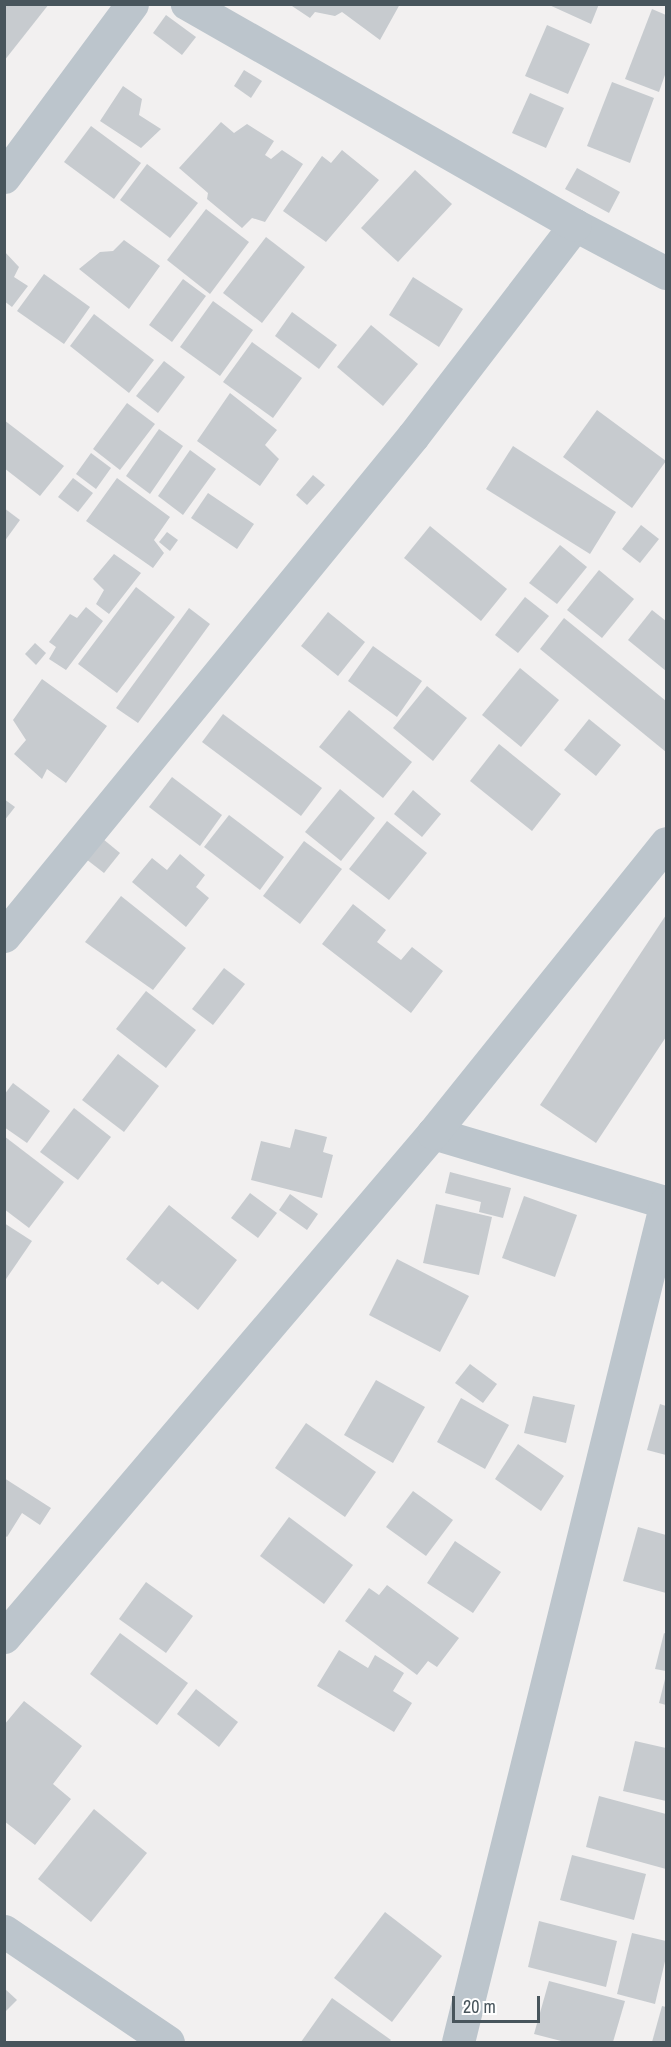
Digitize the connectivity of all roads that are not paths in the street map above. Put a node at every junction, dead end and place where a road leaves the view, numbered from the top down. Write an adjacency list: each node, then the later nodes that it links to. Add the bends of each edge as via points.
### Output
1 (132, 4): 3 (street)
2 (187, 4): 4 (street)
3 (4, 177)
4 (574, 225): 5 (street); 7 (street, via 413,436)
5 (666, 273)
6 (666, 843): 8 (street)
7 (4, 936)
8 (433, 1133): 9 (street); 10 (street)
9 (666, 1202): 13 (street)
10 (4, 1637)
11 (4, 1931): 12 (street)
12 (168, 2043)
13 (458, 2043)

